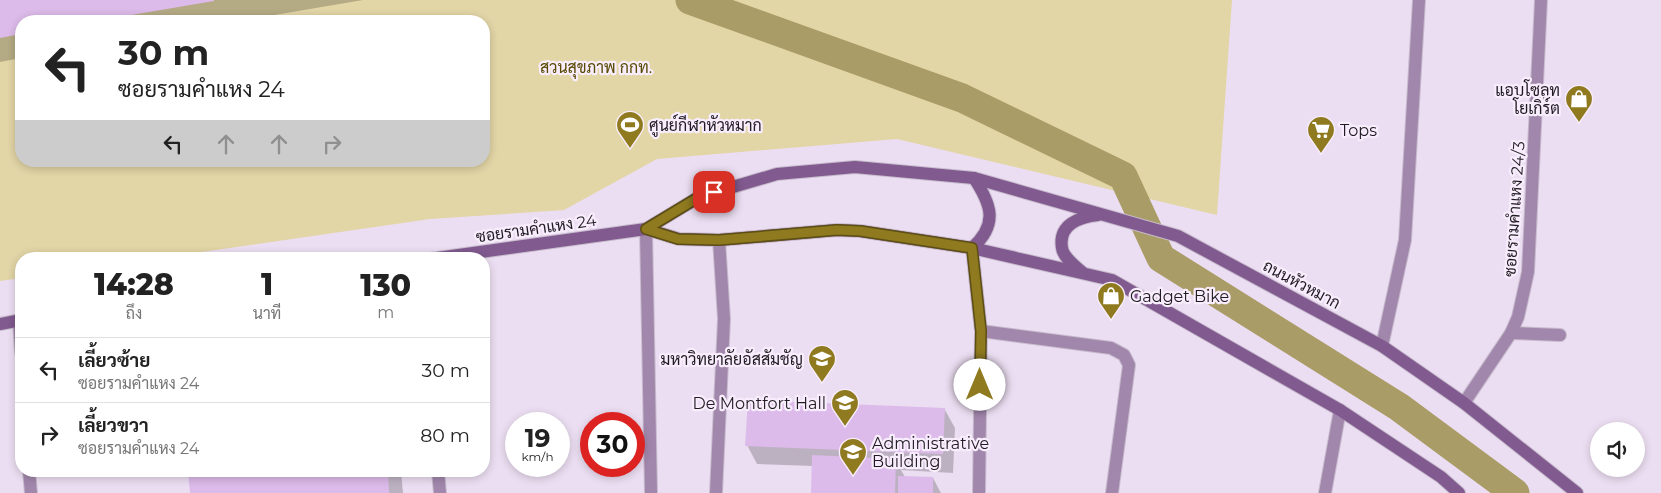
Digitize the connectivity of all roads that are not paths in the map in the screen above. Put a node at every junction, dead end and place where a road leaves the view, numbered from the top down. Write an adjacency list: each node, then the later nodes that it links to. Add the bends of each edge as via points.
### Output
1 (1419, 0): 15 (street, via 1404,240)
2 (1541, 0): 13 (street, ซอยรามคำแหง 24/3, via 1528,272)
3 (974, 178): 4 (main road, ถนนหัวหมาก); 5 (main road, ซอยรามคำแหง 24, via 855,167 777,174 699,197); 7 (main road, via 988,201 990,217 980,241)
4 (1108, 216): 9 (main road, via 1081,217 1067,227 1062,248 1068,259); 15 (main road, ถนนหัวหมาก, via 1178,236)
5 (646, 229): 6 (main road, ซอยรามคำแหง 24, via 678,239); 8 (main road, ซอยรามคำแหง 24); 22 (street)
6 (719, 240): 7 (main road, ซอยรามคำแหง 24, via 837,230 901,236); 23 (street, via 724,319)
7 (972, 248): 9 (main road); 12 (street)
8 (480, 252)
9 (1084, 274): 17 (main road, via 1112,280)
10 (15, 321): 11 (main road)
11 (0, 324)
12 (981, 331): 24 (street); 25 (street, via 1111,348 1124,355 1129,365)
13 (1512, 333): 14 (street); 16 (street, ซอยรามคำแหง 24/3)
14 (1560, 335)
15 (1382, 346): 16 (main road, ถนนหัวหมาก)
16 (1464, 403): 28 (main road, ถนนหัวหมาก)
17 (1340, 410): 26 (street); 27 (main road, via 1441,477)
18 (30, 477): 20 (street)
19 (439, 477): 21 (street)
20 (31, 493)
21 (440, 493)
22 (651, 493)
23 (716, 493)
24 (979, 493)
25 (1112, 493)
26 (1325, 493)
27 (1459, 493)
28 (1577, 493)

